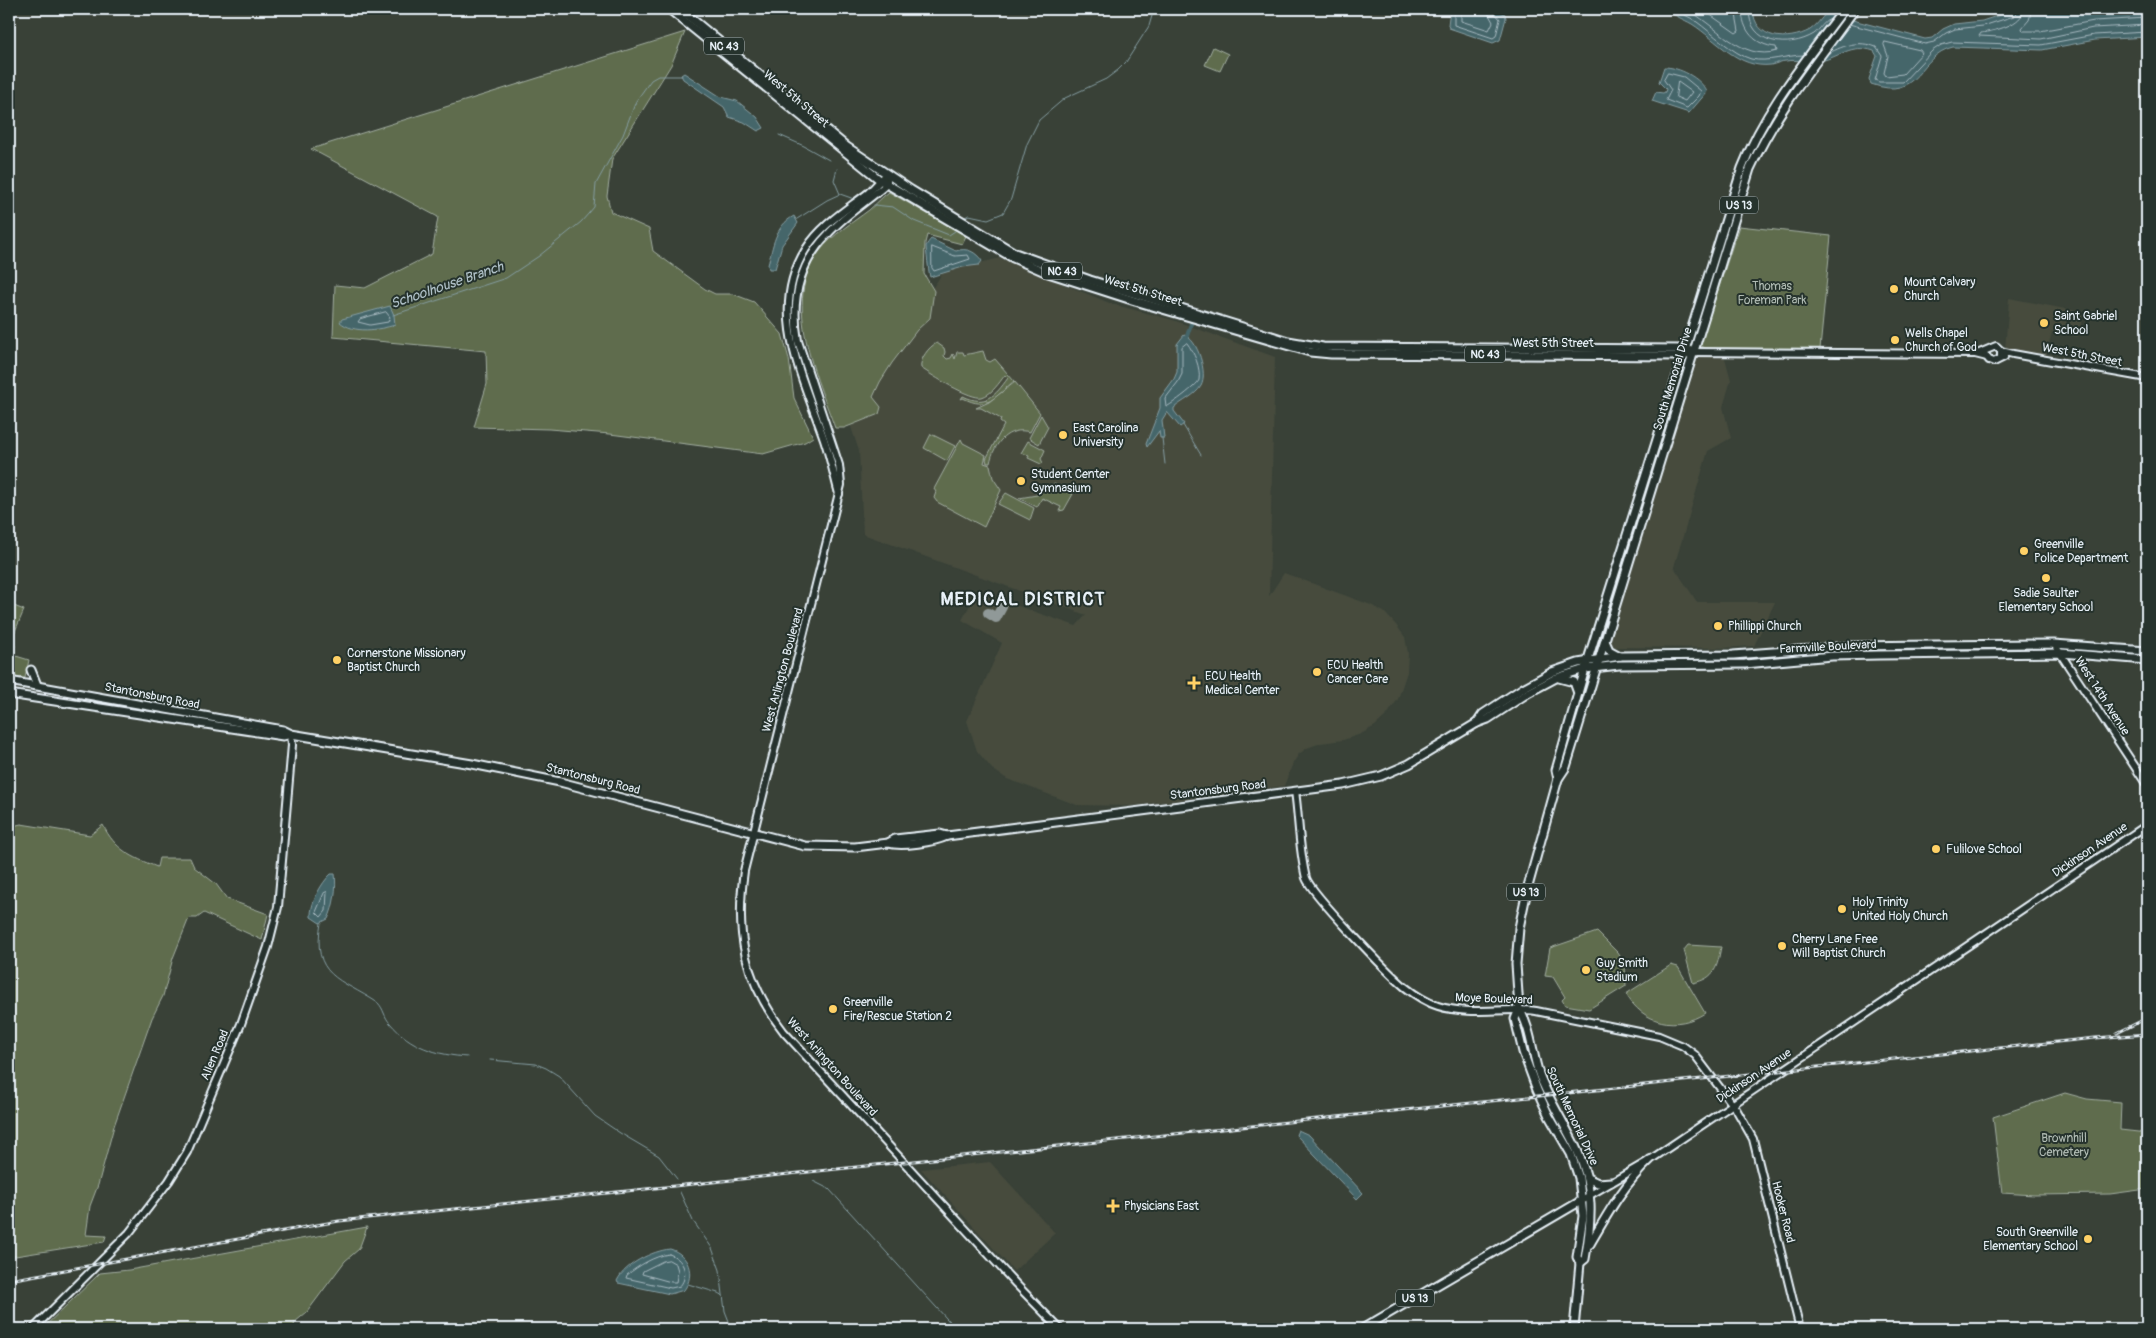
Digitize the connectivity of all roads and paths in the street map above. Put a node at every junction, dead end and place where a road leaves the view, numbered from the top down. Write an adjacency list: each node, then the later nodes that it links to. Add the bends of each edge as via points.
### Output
1 (669, 9): 5 (main road, West 5th Street / NC 43)
2 (680, 9): 6 (main road, West 5th Street / NC 43)
3 (1844, 9): 12 (main road, South Memorial Drive / US 13, via 1780,95 1746,158)
4 (1855, 9): 12 (main road, South Memorial Drive / US 13, via 1776,119 1750,169)
5 (722, 52): 6 (main road); 8 (main road, West 5th Street / NC 43)
6 (768, 83): 7 (main road, West 5th Street / NC 43)
7 (887, 175): 8 (main road); 10 (main road, West 5th Street / NC 43, via 1015,253 1090,280 1288,341 1323,347)
8 (883, 182): 9 (main road, West Arlington Boulevard, via 837,216 806,250 791,285 788,314); 13 (main road, West 5th Street / NC 43, via 1013,258 1045,272 1303,350 1331,354)
9 (792, 327): 18 (main road, West Arlington Boulevard, via 792,346); 19 (main road, West Arlington Boulevard)
10 (1459, 348): 11 (main road, West 5th Street / NC 43); 13 (main road)
11 (1505, 348): 12 (main road, West 5th Street / NC 43); 14 (main road, via 1502,352)
12 (1687, 352): 14 (main road, West 5th Street / NC 43); 15 (main road, West 5th Street); 21 (main road, South Memorial Drive / US 13); 28 (main road, South Memorial Drive / US 13)
13 (1408, 354): 14 (main road, West 5th Street / NC 43)
14 (1452, 354)
15 (1987, 354): 16 (main road, via 1994,346); 16 (main road, via 1994,362)
16 (2001, 354): 17 (main road, West 5th Street)
17 (2147, 378)
18 (823, 438): 19 (main road); 20 (main road, West Arlington Boulevard)
19 (840, 465): 20 (main road, West Arlington Boulevard)
20 (839, 496): 43 (main road, West Arlington Boulevard)
21 (1605, 641): 25 (main road, via 1609,650); 26 (main road, South Memorial Drive / US 13)
22 (2054, 644): 23 (main road, Farmville Boulevard); 24 (main road, West 14th Avenue); 25 (main road, Farmville Boulevard, via 1851,646 1730,656)
23 (2147, 651)
24 (2061, 653): 27 (main road, Farmville Boulevard); 29 (main road, Farmville Boulevard, via 1848,655 1745,664); 40 (main road, West 14th Avenue)
25 (1620, 656): 26 (main road, Farmville Boulevard)
26 (1599, 658): 28 (main road, Stantonsburg Road); 29 (main road, South Memorial Drive / US 13)
27 (2147, 660)
28 (1588, 661): 30 (main road, South Memorial Drive / US 13); 37 (main road, Stantonsburg Road, via 1552,672 1528,685 1483,714)
29 (1596, 668): 30 (main road, Stantonsburg Road); 39 (main road, South Memorial Drive / US 13, via 1564,772)
30 (1585, 669): 31 (main road, Stantonsburg Road); 36 (main road, South Memorial Drive / US 13)
31 (1556, 678): 36 (main road, via 1574,682); 37 (main road, Stantonsburg Road)
32 (9, 681): 33 (main road, Stantonsburg Road)
33 (23, 683): 34 (main road, Stantonsburg Road); 34 (main road, via 31,670)
34 (37, 685): 38 (main road, Stantonsburg Road)
35 (9, 694): 38 (main road, Stantonsburg Road, via 283,736)
36 (1578, 694): 39 (main road, South Memorial Drive / US 13, via 1556,770)
37 (1477, 723): 41 (main road, Stantonsburg Road, via 1409,764 1381,776)
38 (291, 734): 43 (main road, Stantonsburg Road, via 560,782); 53 (main road, Allen Road, via 278,907 268,947 241,1024 187,1152 169,1182 134,1227)
39 (1558, 779): 44 (main road, South Memorial Drive / US 13, via 1519,928 1516,967)
40 (2147, 785)
41 (1296, 791): 43 (main road, Stantonsburg Road, via 948,836 895,839 855,848 805,846); 44 (main road, Moye Boulevard, via 1309,884 1390,974 1414,994 1442,1007 1474,1012)
42 (2147, 825): 45 (main road, Dickinson Avenue)
43 (752, 833): 54 (main road, West Arlington Boulevard, via 740,898 741,941 750,973 771,1014 810,1061)
44 (1519, 1009): 45 (main road, Moye Boulevard, via 1669,1039 1695,1055); 47 (main road, South Memorial Drive / US 13, via 1548,1095 1577,1150); 50 (main road, South Memorial Drive / US 13, via 1515,1019 1526,1062 1544,1106 1573,1160)
45 (1732, 1104): 46 (main road, Dickinson Avenue); 57 (main road, Hooker Road, via 1753,1139)
46 (1650, 1160): 48 (main road, Dickinson Avenue); 51 (main road, via 1620,1192)
47 (1587, 1178): 48 (main road, via 1598,1183); 49 (main road, South Memorial Drive / US 13)
48 (1611, 1182): 49 (main road, Dickinson Avenue)
49 (1590, 1195): 50 (main road, Dickinson Avenue / US 13); 51 (main road, South Memorial Drive)
50 (1583, 1199): 52 (main road, South Memorial Drive, via 1583,1224 1577,1257); 55 (main road, Dickinson Avenue / US 13)
51 (1587, 1248): 52 (main road, South Memorial Drive, via 1584,1261)
52 (1580, 1263): 56 (main road, South Memorial Drive)
53 (33, 1329)
54 (1060, 1329)
55 (1362, 1329)
56 (1574, 1329)
57 (1800, 1329)

